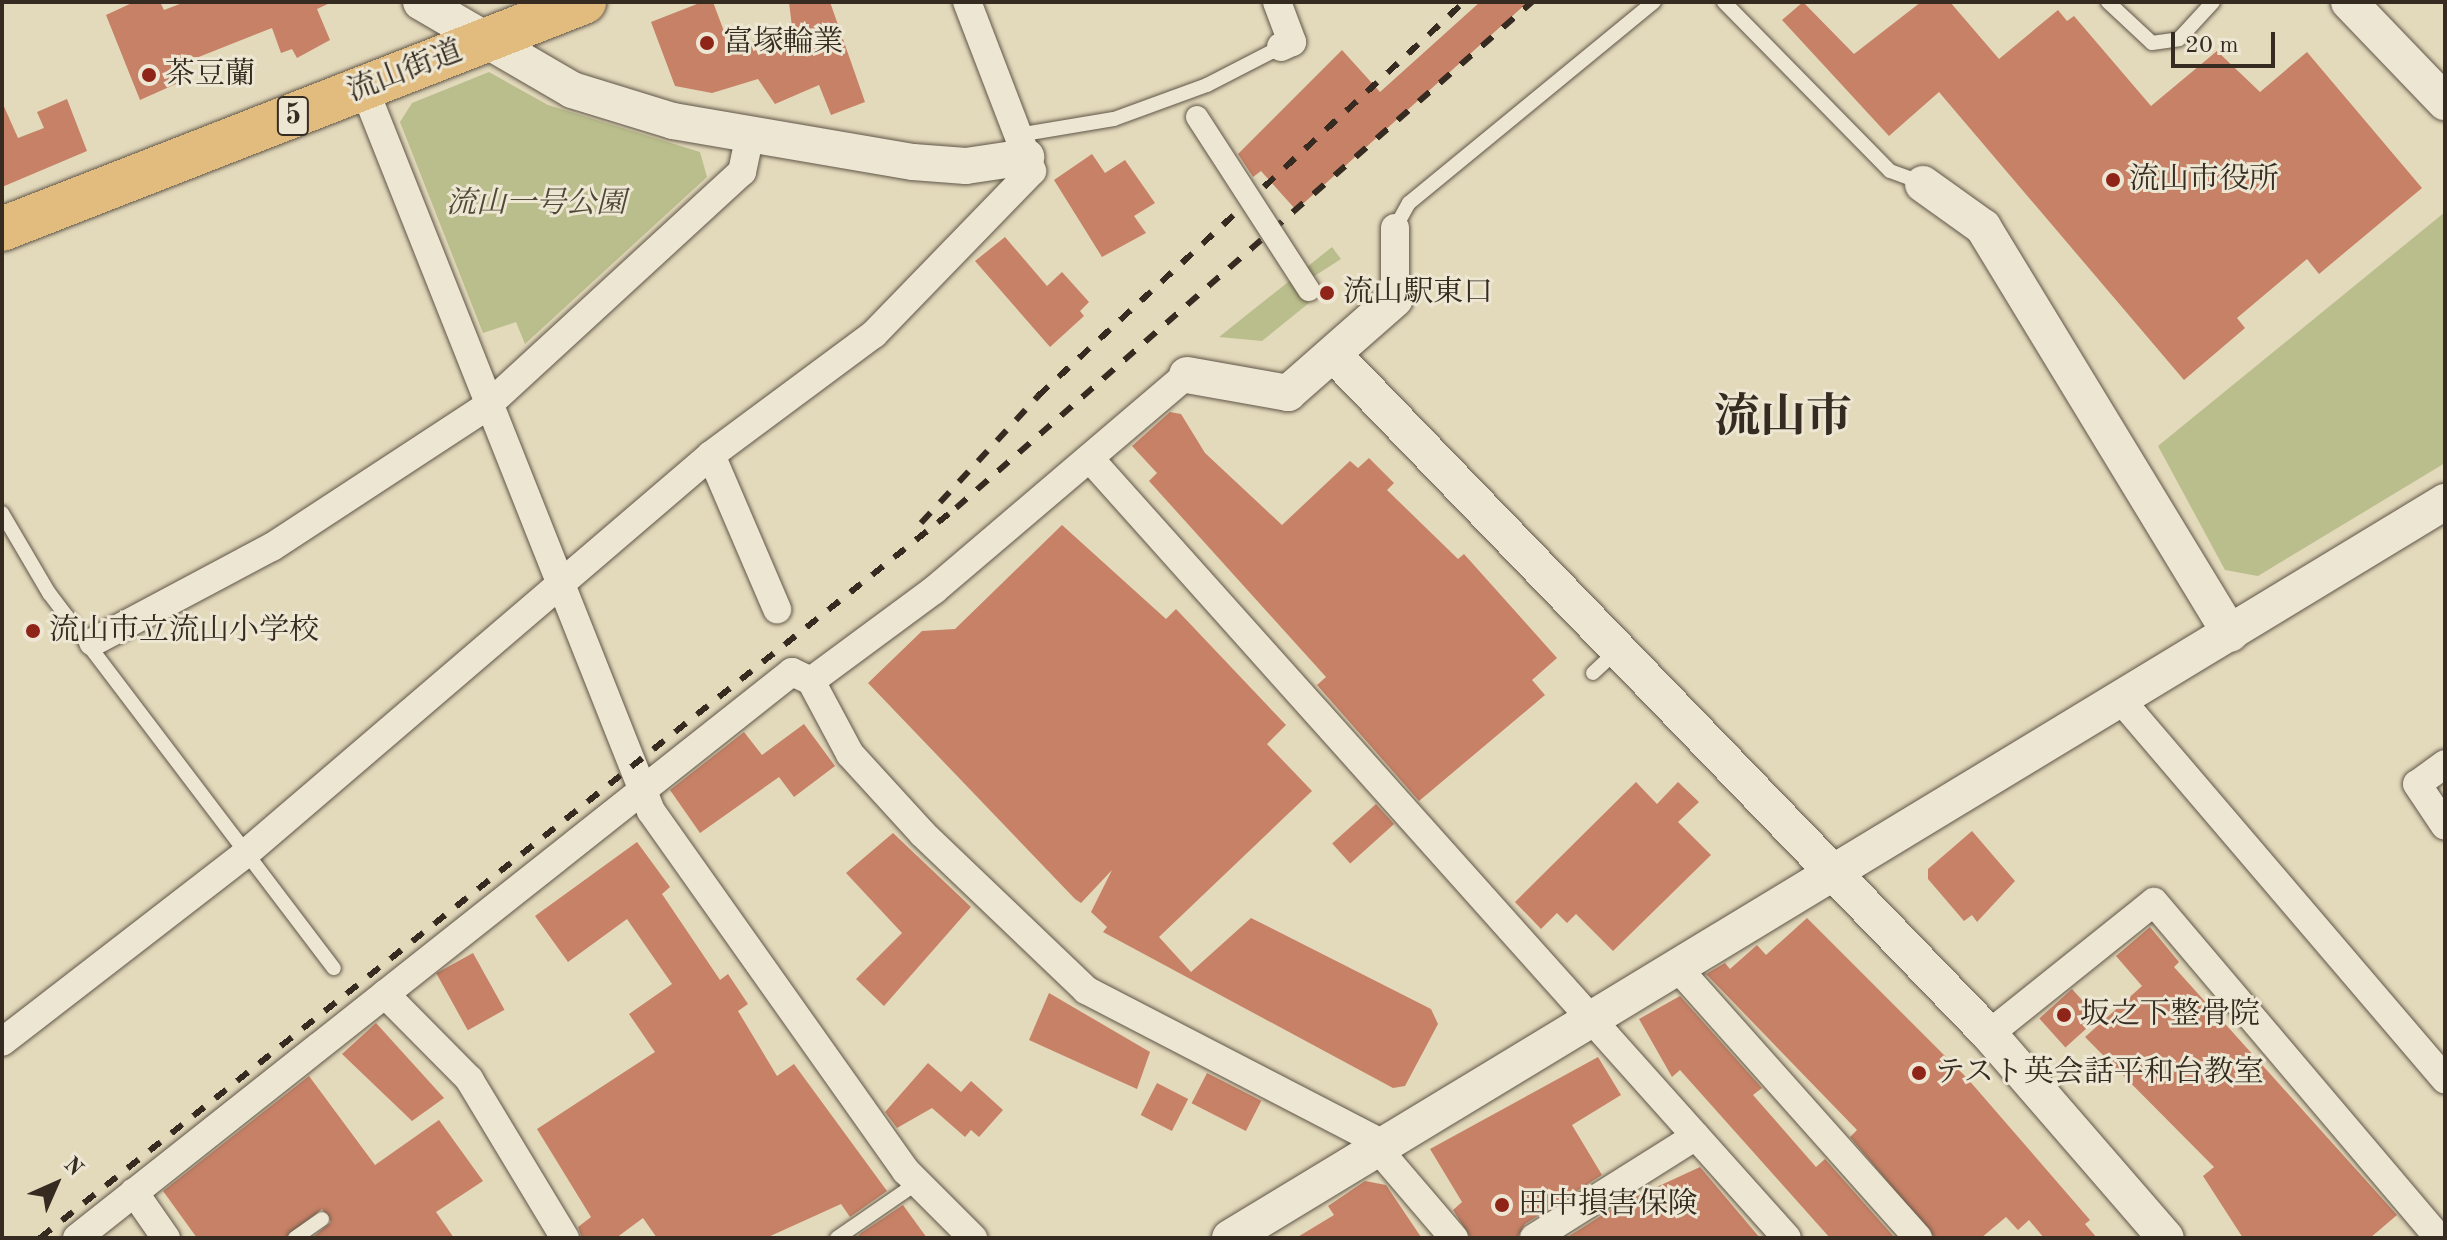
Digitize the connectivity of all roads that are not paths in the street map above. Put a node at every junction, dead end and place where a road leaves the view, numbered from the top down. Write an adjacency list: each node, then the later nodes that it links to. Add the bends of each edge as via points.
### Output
1 (421, 2): 10 (street)
2 (584, 2): 10 (main road, 流山街道 / 5)
3 (967, 2): 16 (street)
4 (1277, 2): 11 (street)
5 (1654, 2): 18 (lane, via 1409,203)
6 (1724, 2): 17 (lane, via 1890,171)
7 (2108, 2): 8 (lane, via 2152,43 2179,39)
8 (2213, 2)
9 (2349, 2): 13 (street)
10 (485, 42): 12 (main road, 流山街道 / 5); 15 (street, via 572,90)
11 (1286, 45): 16 (lane, via 1207,85)
12 (364, 88): 19 (main road, 流山街道 / 5); 24 (street)
13 (2445, 102)
14 (1197, 117): 20 (street, bridge)
15 (749, 138): 16 (street, via 926,163); 24 (street, via 742,172)
16 (1022, 146): 25 (street, via 1032,171 874,334)
17 (1923, 184): 31 (street, via 1983,227)
18 (1395, 228): 21 (street)
19 (2, 229)
20 (1309, 290)
21 (1395, 299): 22 (street)
22 (1333, 354): 23 (street, via 1288,393); 39 (street, via 1605,661)
23 (1187, 375): 26 (street)
24 (486, 407): 29 (street); 32 (street, via 272,547)
25 (711, 455): 29 (street); 30 (street)
26 (1092, 461): 33 (street); 43 (street)
27 (2445, 502): 31 (street)
28 (2, 513): 32 (lane, via 49,593)
29 (558, 586): 36 (street); 38 (street)
30 (777, 609)
31 (2230, 634): 34 (street)
32 (93, 642): 38 (lane)
33 (811, 681): 36 (street, via 792,672); 48 (street, via 850,754 1086,990)
34 (2121, 700): 39 (street); 46 (street)
35 (2445, 764): 37 (street, via 2417,784)
36 (641, 790): 42 (street); 49 (street)
37 (2445, 826)
38 (245, 854): 41 (lane); 45 (street)
39 (1832, 870): 40 (street); 44 (street)
40 (1675, 965): 43 (street); 63 (street)
41 (334, 968)
42 (385, 994): 50 (street); 56 (street, via 469,1079)
43 (1591, 1017): 47 (street); 48 (street)
44 (1989, 1034): 64 (street); 65 (street, via 2154,902)
45 (2, 1042)
46 (2445, 1080)
47 (1696, 1136): 61 (street); 62 (street)
48 (1381, 1147): 59 (street); 60 (street)
49 (917, 1183): 57 (lane); 58 (street)
50 (134, 1192): 53 (street); 54 (street)
51 (322, 1219): 55 (lane)
52 (2445, 1232): 65 (street)
53 (77, 1238)
54 (166, 1238)
55 (295, 1238)
56 (565, 1238)
57 (837, 1238)
58 (973, 1238)
59 (1230, 1238)
60 (1454, 1238)
61 (1534, 1238)
62 (1787, 1238)
63 (1918, 1238)
64 (2166, 1238)
65 (2437, 1238)

